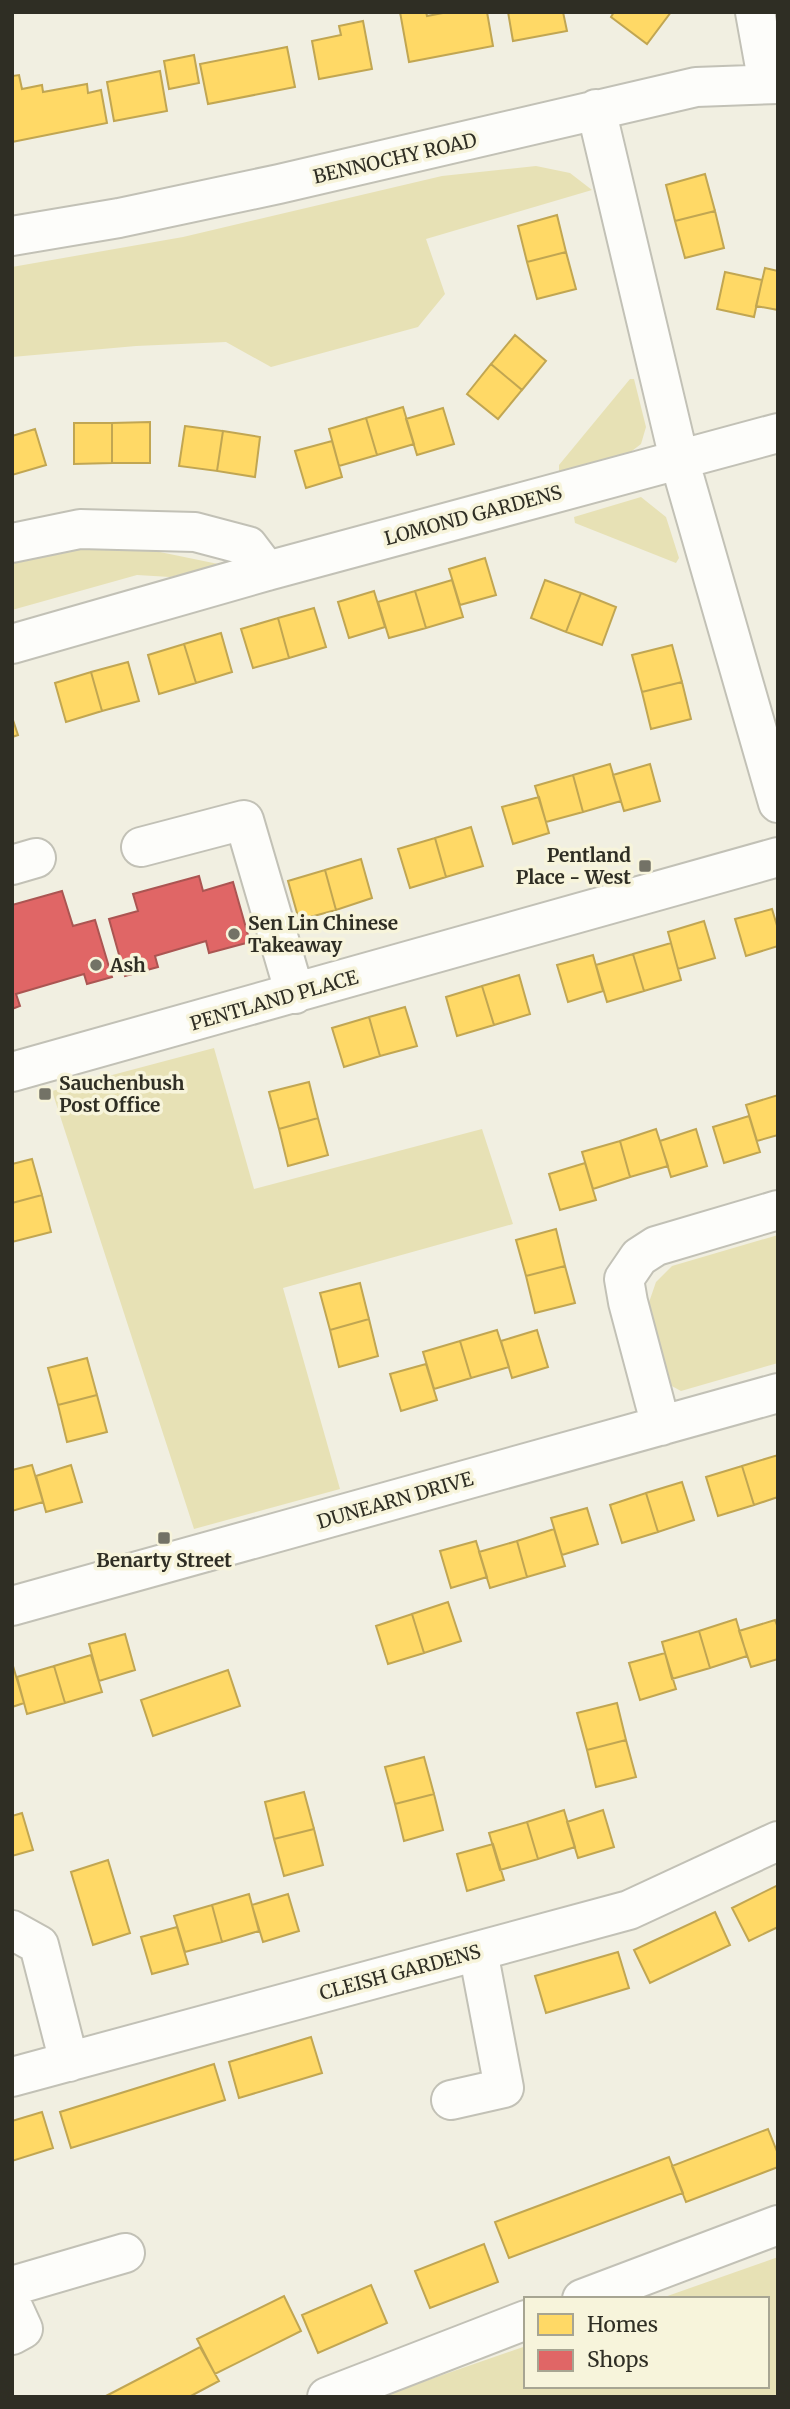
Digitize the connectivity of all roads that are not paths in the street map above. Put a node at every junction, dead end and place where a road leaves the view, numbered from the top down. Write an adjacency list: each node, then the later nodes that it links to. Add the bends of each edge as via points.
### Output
1 (755, 12): 2 (street)
2 (773, 84): 3 (street, BENNOCHY ROAD, via 695,87)
3 (596, 109): 4 (street, BENNOCHY ROAD, via 279,184); 6 (street)
4 (12, 236)
5 (778, 433): 6 (street, LOMOND GARDENS)
6 (679, 459): 8 (street, LOMOND GARDENS); 10 (street)
7 (12, 543): 8 (street, via 80,528 195,532 248,546)
8 (267, 571): 9 (street, LOMOND GARDENS)
9 (12, 644)
10 (778, 803)
11 (141, 847): 13 (street, via 244,820)
12 (778, 857): 13 (street, PENTLAND PLACE)
13 (295, 994): 14 (street, PENTLAND PLACE)
14 (12, 1072)
15 (778, 1210): 17 (street, via 656,1246 639,1257 624,1279)
16 (778, 1394): 17 (street, DUNEARN DRIVE)
17 (661, 1426): 18 (street, DUNEARN DRIVE)
18 (12, 1606)
19 (778, 1841): 21 (street, CLEISH GARDENS, via 629,1910)
20 (12, 1930): 22 (street, via 38,1945)
21 (478, 1951): 22 (street, CLEISH GARDENS); 24 (street, via 504,2088)
22 (69, 2062): 23 (street, CLEISH GARDENS)
23 (12, 2077)
24 (451, 2100)
25 (778, 2225): 28 (street)
26 (125, 2253): 27 (street)
27 (12, 2286)
28 (587, 2297)
29 (12, 2305): 31 (street, via 23,2329)
30 (524, 2321): 32 (street)
31 (12, 2335)
32 (327, 2397)

